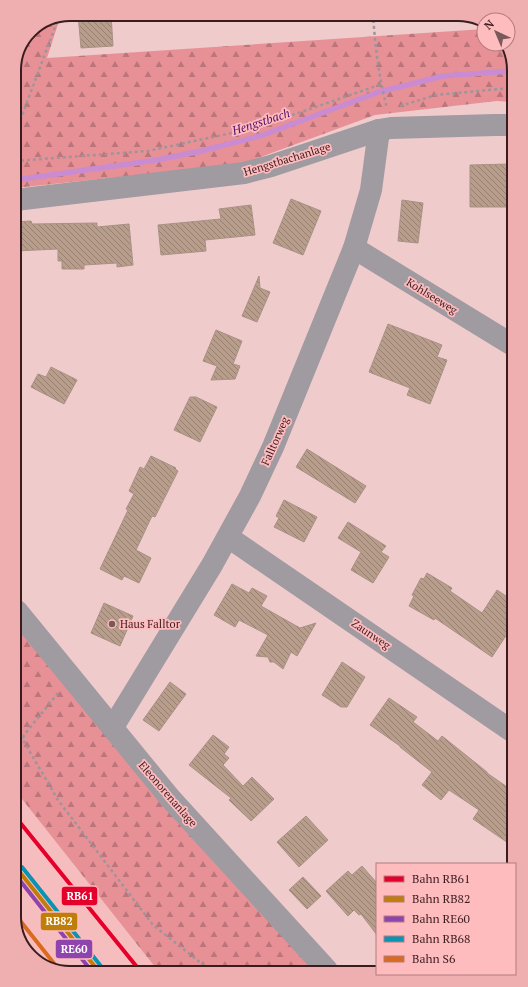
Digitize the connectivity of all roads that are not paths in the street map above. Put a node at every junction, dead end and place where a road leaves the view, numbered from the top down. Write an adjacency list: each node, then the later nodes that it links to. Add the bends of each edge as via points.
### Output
1 (507, 125): 2 (street, Hengstbachanlage)
2 (379, 130): 3 (street, Hengstbachanlage, via 271,166 244,172); 4 (street, Falltorweg, via 371,190)
3 (21, 199)
4 (354, 248): 5 (street, Kohlseeweg); 6 (street, Falltorweg, via 274,447)
5 (507, 342)
6 (228, 537): 8 (street, Falltorweg); 9 (street, Zaunweg)
7 (21, 616): 8 (street, Eleonorenanlage)
8 (113, 727): 10 (street, Eleonorenanlage, via 170,798)
9 (507, 728)
10 (323, 966)

